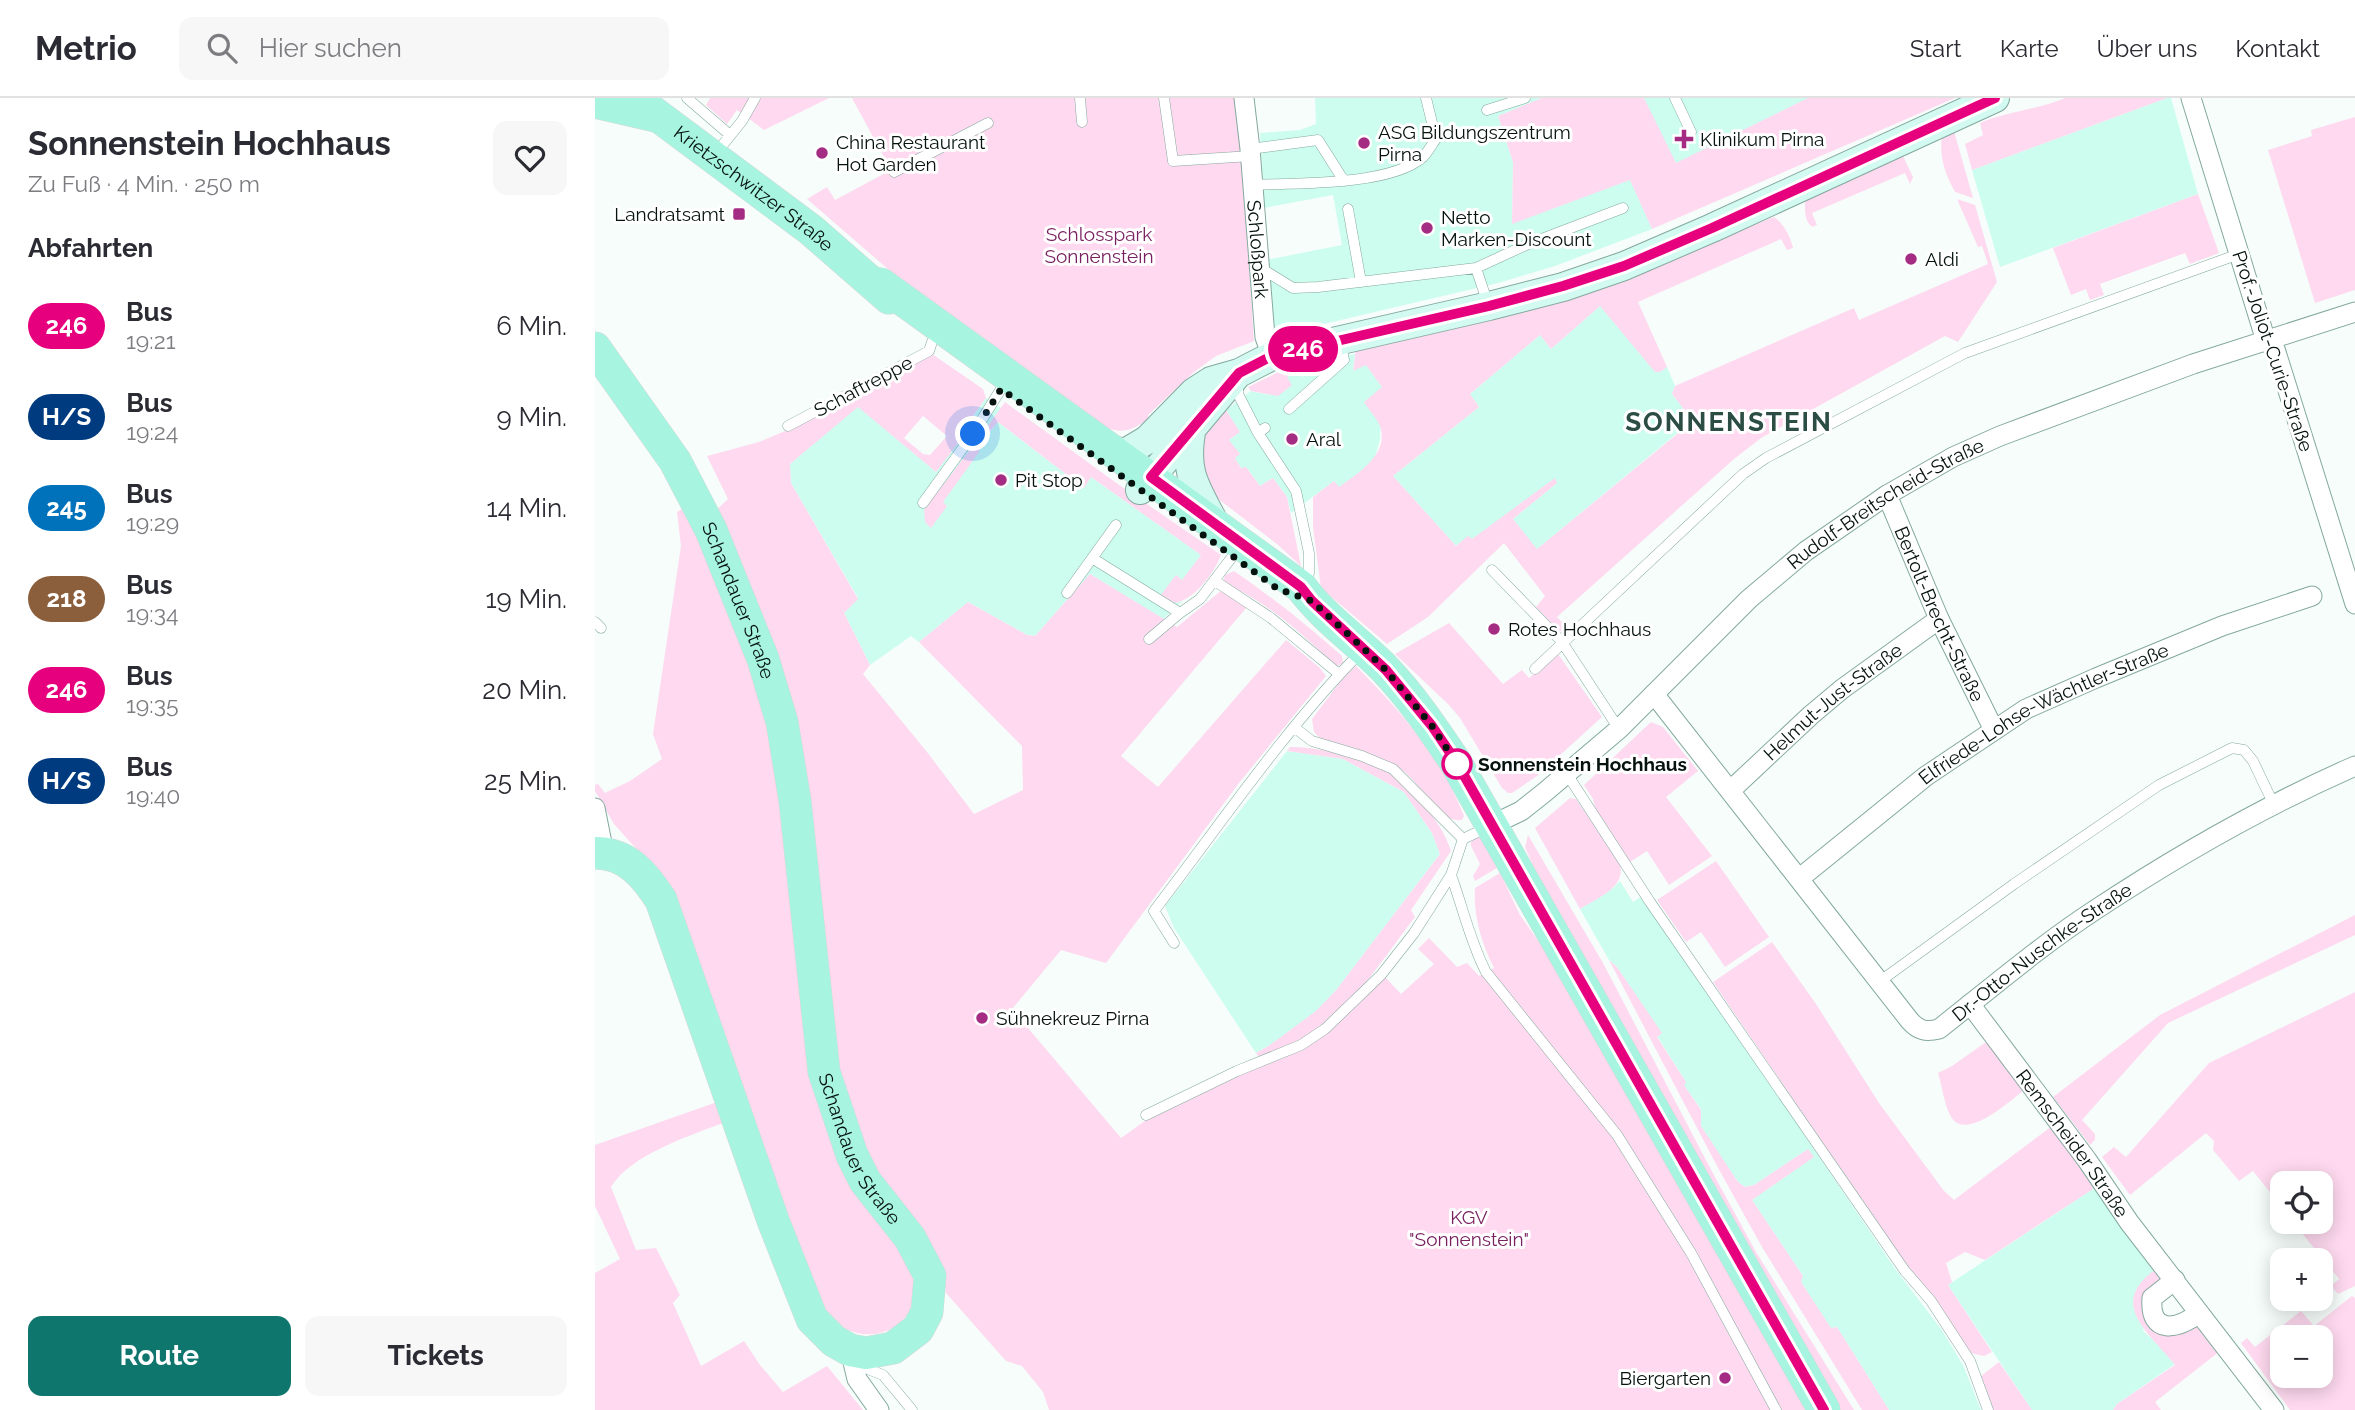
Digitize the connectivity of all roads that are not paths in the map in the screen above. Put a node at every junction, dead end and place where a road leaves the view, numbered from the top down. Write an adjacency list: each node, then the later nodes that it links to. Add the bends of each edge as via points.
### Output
1 (687, 98): 17 (lane, via 705,114)
2 (1080, 98): 14 (lane)
3 (1164, 98): 18 (lane, via 1173,161)
4 (1244, 98): 18 (street, Schloßpark)
5 (1426, 98): 20 (lane, Schloßpark, via 1436,139 1423,157 1394,173)
6 (1525, 98): 13 (lane)
7 (1675, 98): 16 (lane)
8 (1995, 98): 29 (main road, via 1624,266)
9 (2190, 98): 24 (street, Prof.-Joliot-Curie-Straße)
10 (754, 99): 17 (lane)
11 (595, 102): 12 (main road)
12 (645, 107): 17 (main road, Krietzschwitzer Straße)
13 (1487, 110)
14 (1082, 122)
15 (988, 123): 19 (lane)
16 (1691, 132)
17 (722, 146): 28 (main road, Krietzschwitzer Straße)
18 (1250, 153): 20 (lane, via 1318,139); 21 (street, Schloßpark)
19 (894, 172)
20 (1344, 181): 21 (lane, Schloßpark)
21 (1251, 186): 25 (street, Schloßpark)
22 (1623, 208): 26 (lane)
23 (1348, 209): 27 (lane)
24 (2239, 254): 32 (street, Prof.-Joliot-Curie-Straße); 57 (lane, via 1965,353 1800,439 1743,474)
25 (1259, 267): 27 (lane, via 1293,288); 35 (street, Schloßpark, via 1265,337)
26 (1476, 268): 27 (lane); 29 (lane)
27 (1361, 282)
28 (873, 283): 33 (main road, Krietzschwitzer Straße); 41 (main road, Krietzschwitzer Straße, via 881,284)
29 (1489, 306): 31 (main road)
30 (2355, 312): 32 (street, Rudolf-Breitscheid-Straße)
31 (1341, 341): 35 (main road); 38 (lane, via 1344,360)
32 (2266, 341): 43 (street, Rudolf-Breitscheid-Straße, via 2000,436); 53 (street, Prof.-Joliot-Curie-Straße, via 2275,349)
33 (932, 342): 37 (main road, Krietzschwitzer Straße); 39 (lane, Schaftreppe, via 929,351)
34 (595, 348): 81 (main road, Schandauer Straße, via 675,461 711,530 763,659 782,722 795,801 824,1072 865,1181 910,1237 930,1276 927,1312 918,1328 893,1348)
35 (1272, 356): 36 (main road)
36 (1239, 373): 40 (main road); 41 (main road, via 1210,381 1194,392 1147,440 1125,453); 51 (lane, via 1238,394 1296,491 1309,552)
37 (1001, 389): 42 (main road, Krietzschwitzer Straße); 44 (lane)
38 (1289, 409)
39 (789, 426)
40 (1192, 427): 42 (main road); 45 (main road, via 1188,460 1192,479)
41 (1111, 450): 42 (main road, Krietzschwitzer Straße)
42 (1146, 484): 45 (main road, Krietzschwitzer Straße); 48 (main road, Krietzschwitzer Straße)
43 (1887, 495): 55 (street, Bertolt-Brecht-Straße); 61 (street, Rudolf-Breitscheid-Straße, via 1806,551 1749,599)
44 (923, 503)
45 (1215, 524): 51 (main road, Krietzschwitzer Straße)
46 (1116, 525): 47 (lane)
47 (1092, 558): 50 (lane); 54 (lane)
48 (1223, 569): 51 (main road, Krietzschwitzer Straße); 54 (lane, via 1200,599); 60 (lane, via 1271,618)
49 (1492, 570): 57 (lane)
50 (1067, 593)
51 (1306, 594): 58 (main road, Krietzschwitzer Straße)
52 (2312, 596): 64 (street, Elfriede-Lohse-Wächtler-Straße, via 2222,626 2109,673 2026,709)
53 (2355, 604)
54 (1180, 613): 56 (lane)
55 (1938, 619): 64 (street, Bertolt-Brecht-Straße); 67 (street, Helmut-Just-Straße, via 1842,689)
56 (1149, 639)
57 (1562, 642): 59 (lane); 63 (lane)
58 (1364, 649): 60 (lane); 70 (main road, Krietzschwitzer Straße, via 1432,726)
59 (1535, 669)
60 (1339, 674): 62 (lane)
61 (1654, 694): 63 (street, Rudolf-Breitscheid-Straße); 67 (street, Dr.-Otto-Nuschke-Straße)
62 (1295, 728): 71 (lane, via 1312,741 1392,769); 75 (lane, via 1154,911)
63 (1619, 729): 66 (street, Rudolf-Breitscheid-Straße)
64 (1994, 730): 74 (street, Elfriede-Lohse-Wächtler-Straße, via 1926,776)
65 (2355, 766): 68 (street, Dr.-Otto-Nuschke-Straße)
66 (1567, 774): 70 (street, Rudolf-Breitscheid-Straße, via 1521,811); 86 (lane, via 1650,902 1937,1311 1970,1361)
67 (1731, 790): 74 (street, Dr.-Otto-Nuschke-Straße)
68 (2274, 805): 76 (lane, via 2253,761 2244,750 2232,748 2158,785); 77 (street, Dr.-Otto-Nuschke-Straße, via 2170,862 2094,911)
69 (595, 808): 72 (street)
70 (1492, 825): 71 (lane); 85 (main road, Krietzschwitzer Straße)
71 (1463, 839): 73 (lane)
72 (599, 853): 81 (main road, via 632,864 661,900 812,1319)
73 (1451, 875): 78 (lane, via 1381,975 1325,1029 1301,1045); 84 (lane, via 1472,944 1486,972 1617,1135 1691,1253)
74 (1800, 878): 76 (street, Dr.-Otto-Nuschke-Straße)
75 (1174, 943)
76 (1879, 982): 77 (street, Dr.-Otto-Nuschke-Straße, via 1910,1021 1927,1032 1939,1029)
77 (1971, 1004): 79 (street, Remscheider Straße)
78 (1146, 1115)
79 (2175, 1280): 80 (street, Remscheider Straße); 80 (street, via 2152,1298 2157,1320 2175,1327)
80 (2199, 1313): 87 (street, Remscheider Straße)
81 (851, 1356): 82 (street, via 857,1379); 83 (lane, via 883,1375)
82 (879, 1410)
83 (912, 1410)
84 (1776, 1410)
85 (1824, 1410)
86 (1988, 1410)
87 (2274, 1410)

